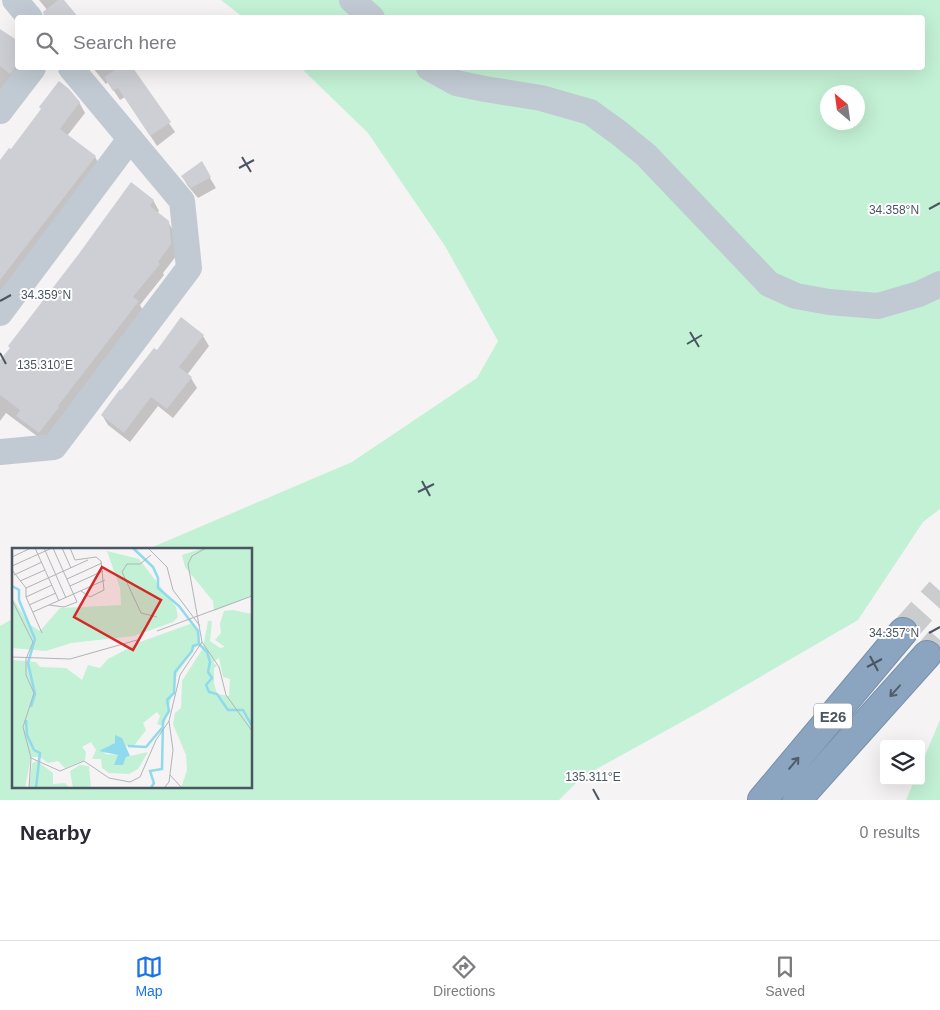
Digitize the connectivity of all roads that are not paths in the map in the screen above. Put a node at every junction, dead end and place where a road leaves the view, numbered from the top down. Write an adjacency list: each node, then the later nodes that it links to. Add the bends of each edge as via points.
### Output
1 (15, 0): 3 (street)
2 (352, 0): 4 (street)
3 (28, 15)
4 (369, 15)
5 (31, 70): 8 (street)
6 (73, 70): 9 (street)
7 (433, 70): 10 (street, via 456,83 541,98 590,112 646,155 769,284 796,296 878,306)
8 (0, 111)
9 (130, 139): 11 (street); 12 (street, via 182,201 189,268 54,447)
10 (940, 284)
11 (0, 313)
12 (0, 452)
13 (903, 632): 15 (highway, E26, one-way to 13)
14 (927, 655): 16 (highway, E26, one-way to 16)
15 (762, 800)
16 (797, 800)

